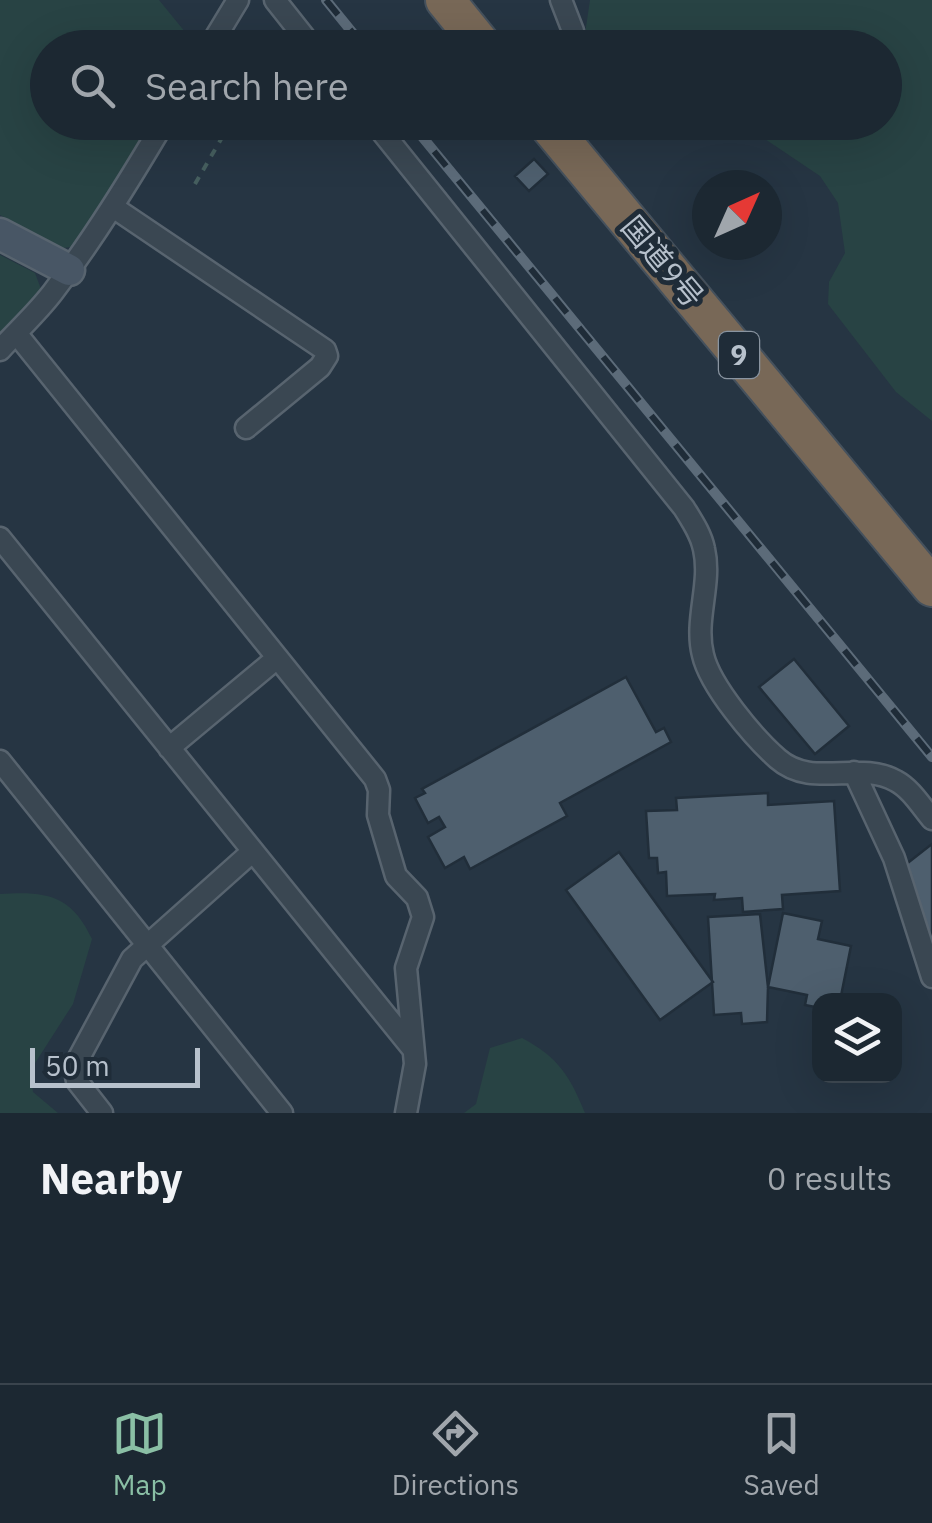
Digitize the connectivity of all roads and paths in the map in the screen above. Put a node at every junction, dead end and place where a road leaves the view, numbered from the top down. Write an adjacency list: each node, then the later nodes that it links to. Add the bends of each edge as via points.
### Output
1 (238, 0): 5 (street)
2 (275, 0): 6 (street)
3 (446, 0): 7 (highway)
4 (561, 0): 8 (street)
5 (220, 30)
6 (299, 30)
7 (470, 30)
8 (573, 30)
9 (153, 140): 14 (street)
10 (221, 140): 13 (path)
11 (388, 140): 25 (street, via 690,518 706,565 702,654 718,687 783,764 814,774)
12 (561, 140): 21 (highway, 国道9号 / 9)
13 (195, 184)
14 (113, 207): 16 (street); 19 (street, via 325,350 320,367)
15 (0, 234): 16 (street)
16 (69, 270): 17 (street)
17 (16, 333): 18 (street); 22 (street)
18 (0, 350)
19 (246, 428)
20 (0, 538): 23 (street)
21 (932, 587)
22 (277, 658): 23 (street); 30 (street, via 375,779 396,876 421,906 406,968)
23 (169, 748): 27 (street)
24 (0, 761): 28 (street)
25 (854, 772): 26 (street, via 896,781); 29 (street, via 894,858)
26 (932, 819)
27 (253, 851): 28 (street); 30 (street)
28 (148, 945): 31 (street, via 132,959 74,1066 76,1081); 32 (street)
29 (932, 977)
30 (412, 1048): 33 (street, via 414,1082)
31 (102, 1113)
32 (282, 1113)
33 (406, 1113)

